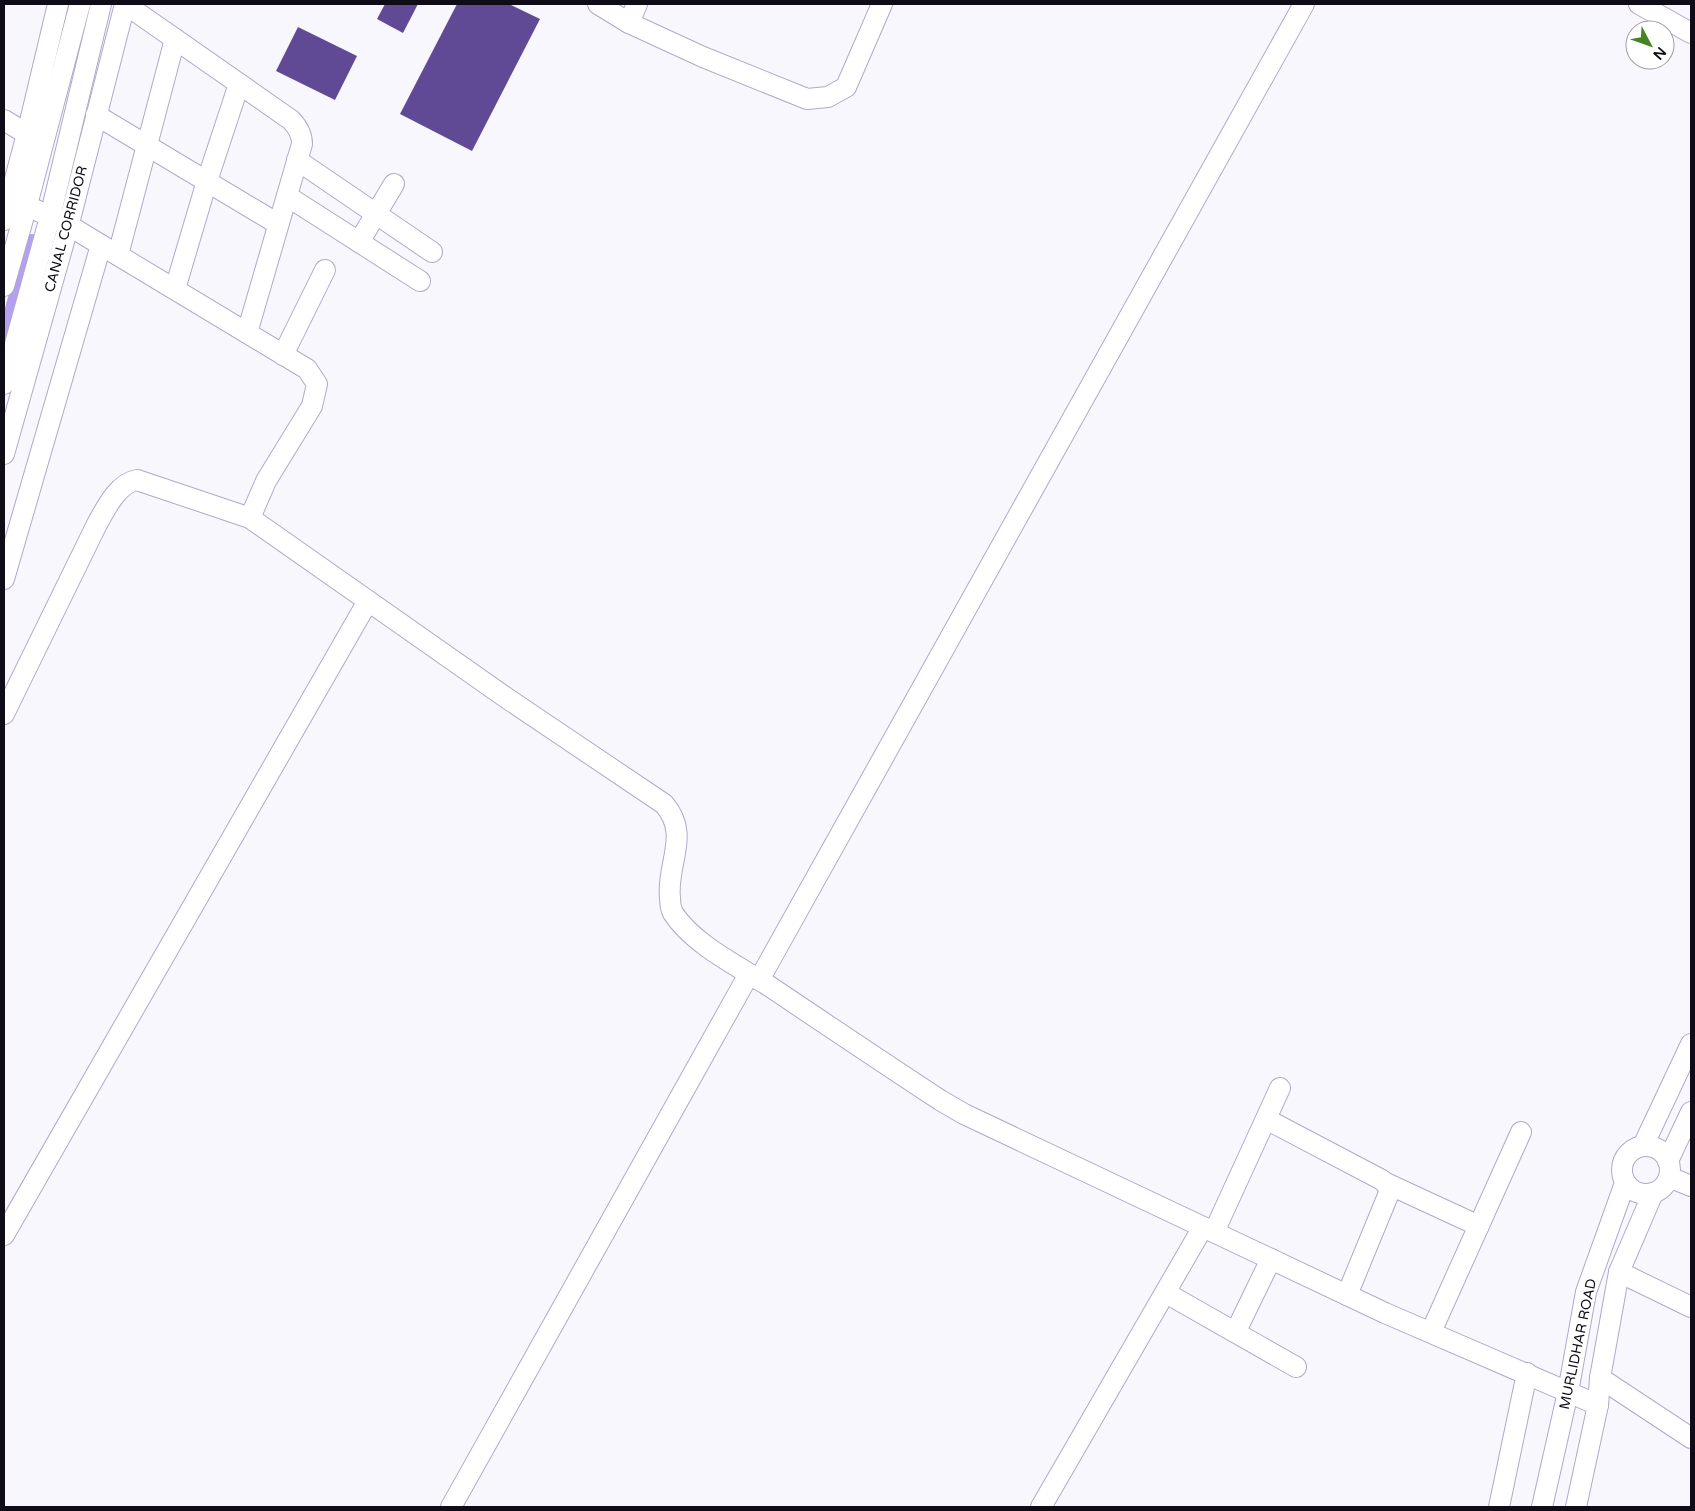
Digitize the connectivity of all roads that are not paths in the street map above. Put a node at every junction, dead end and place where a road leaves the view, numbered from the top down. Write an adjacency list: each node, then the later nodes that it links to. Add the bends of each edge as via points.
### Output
1 (58, 4): 16 (street)
2 (80, 4): 22 (street)
3 (101, 4): 25 (street)
4 (125, 4): 12 (street); 14 (street, CANAL CORRIDOR)
5 (598, 4): 10 (street)
6 (637, 4): 10 (street)
7 (882, 4): 10 (street, via 846,87 828,97 807,99)
8 (1304, 4): 42 (street)
9 (1639, 4): 11 (street)
10 (629, 23)
11 (1691, 33)
12 (175, 39): 13 (street); 17 (street)
13 (239, 84): 18 (street, via 297,126 302,137); 19 (street)
14 (96, 115): 17 (street); 25 (street, CANAL CORRIDOR)
15 (4, 120): 16 (street)
16 (27, 134): 22 (street)
17 (147, 145): 19 (street); 28 (street)
18 (297, 160): 21 (street); 23 (street)
19 (207, 182): 26 (street); 33 (street)
20 (394, 184): 23 (street)
21 (287, 196): 26 (street); 27 (street)
22 (14, 199): 24 (street); 25 (street); 32 (street)
23 (376, 214): 27 (street); 29 (street)
24 (4, 220)
25 (59, 221): 28 (street); 36 (street); 37 (street, CANAL CORRIDOR)
26 (278, 224): 34 (street)
27 (359, 242): 31 (street)
28 (110, 250): 33 (street); 39 (street)
29 (432, 252)
30 (325, 270): 35 (street)
31 (420, 281)
32 (4, 286)
33 (175, 290): 34 (street)
34 (247, 333): 35 (street)
35 (283, 355): 38 (street, via 307,369 317,384 312,406 266,481)
36 (4, 384)
37 (4, 454)
38 (250, 518): 40 (street); 41 (street, via 137,480 128,482 97,524)
39 (4, 579)
40 (368, 601): 42 (street, via 664,804 676,822 678,835 669,890 672,910 691,934); 56 (street)
41 (4, 714)
42 (754, 977): 55 (street, via 952,1107); 70 (street)
43 (1691, 1044): 48 (street)
44 (1280, 1088): 46 (street)
45 (1691, 1112): 49 (street)
46 (1266, 1119): 50 (street); 55 (street)
47 (1521, 1132): 54 (street)
48 (1643, 1146): 49 (street, via 1658,1150); 51 (street, via 1628,1153 1624,1160 1621,1168)
49 (1669, 1169): 52 (street); 53 (street, via 1660,1189)
50 (1386, 1183): 54 (street); 60 (street, via 1389,1193)
51 (1625, 1183): 53 (street, via 1638,1193); 67 (street, MURLIDHAR ROAD, via 1586,1292)
52 (1691, 1186)
53 (1653, 1193): 58 (street, MURLIDHAR ROAD)
54 (1479, 1226): 63 (street)
55 (1209, 1229): 57 (street); 59 (street)
56 (4, 1235)
57 (1271, 1259): 60 (street); 62 (street)
58 (1619, 1272): 61 (street); 66 (street, MURLIDHAR ROAD)
59 (1166, 1292): 62 (street); 71 (street)
60 (1347, 1295): 63 (street)
61 (1691, 1307)
62 (1236, 1331): 64 (street)
63 (1431, 1332): 65 (street)
64 (1296, 1366)
65 (1527, 1373): 67 (street); 72 (street)
66 (1600, 1378): 68 (street, MURLIDHAR ROAD); 69 (street)
67 (1568, 1392): 68 (street); 73 (street, MURLIDHAR ROAD)
68 (1598, 1405): 74 (street, MURLIDHAR ROAD)
69 (1691, 1438)
70 (451, 1507)
71 (1041, 1507)
72 (1499, 1507)
73 (1542, 1507)
74 (1576, 1507)

